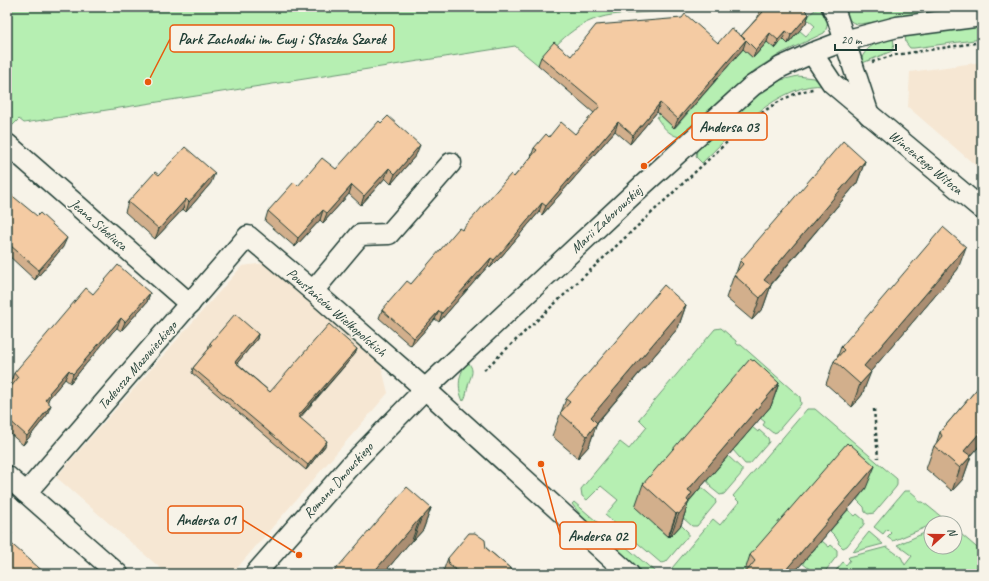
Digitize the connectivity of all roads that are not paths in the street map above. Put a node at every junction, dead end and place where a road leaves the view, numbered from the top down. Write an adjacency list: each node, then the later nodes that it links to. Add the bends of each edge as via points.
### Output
1 (832, 7): 3 (street)
2 (982, 16): 3 (street, Marii Zaborowskiej, via 897,28)
3 (844, 41): 4 (street, Marii Zaborowskiej); 5 (street)
4 (812, 53): 5 (street, Wincentego Witosa, via 832,83); 12 (street, Marii Zaborowskiej, via 781,67 752,86)
5 (870, 115): 8 (street, Wincentego Witosa)
6 (7, 144): 11 (street, Jeana Sibeliusa)
7 (451, 163): 10 (street, via 389,234 360,235)
8 (982, 209)
9 (248, 236): 10 (street, Powstańców Wielkopolskich); 11 (street, Tadeusza Mazowieckiego)
10 (313, 291): 12 (street, Powstańców Wielkopolskich)
11 (190, 304): 14 (street, Tadeusza Mazowieckiego)
12 (425, 389): 16 (street, Romana Dmowskiego, via 349,467); 17 (street, Powstańców Wielkopolskich)
13 (7, 476): 14 (street)
14 (26, 492): 15 (street)
15 (118, 574)
16 (255, 574)
17 (629, 574)

